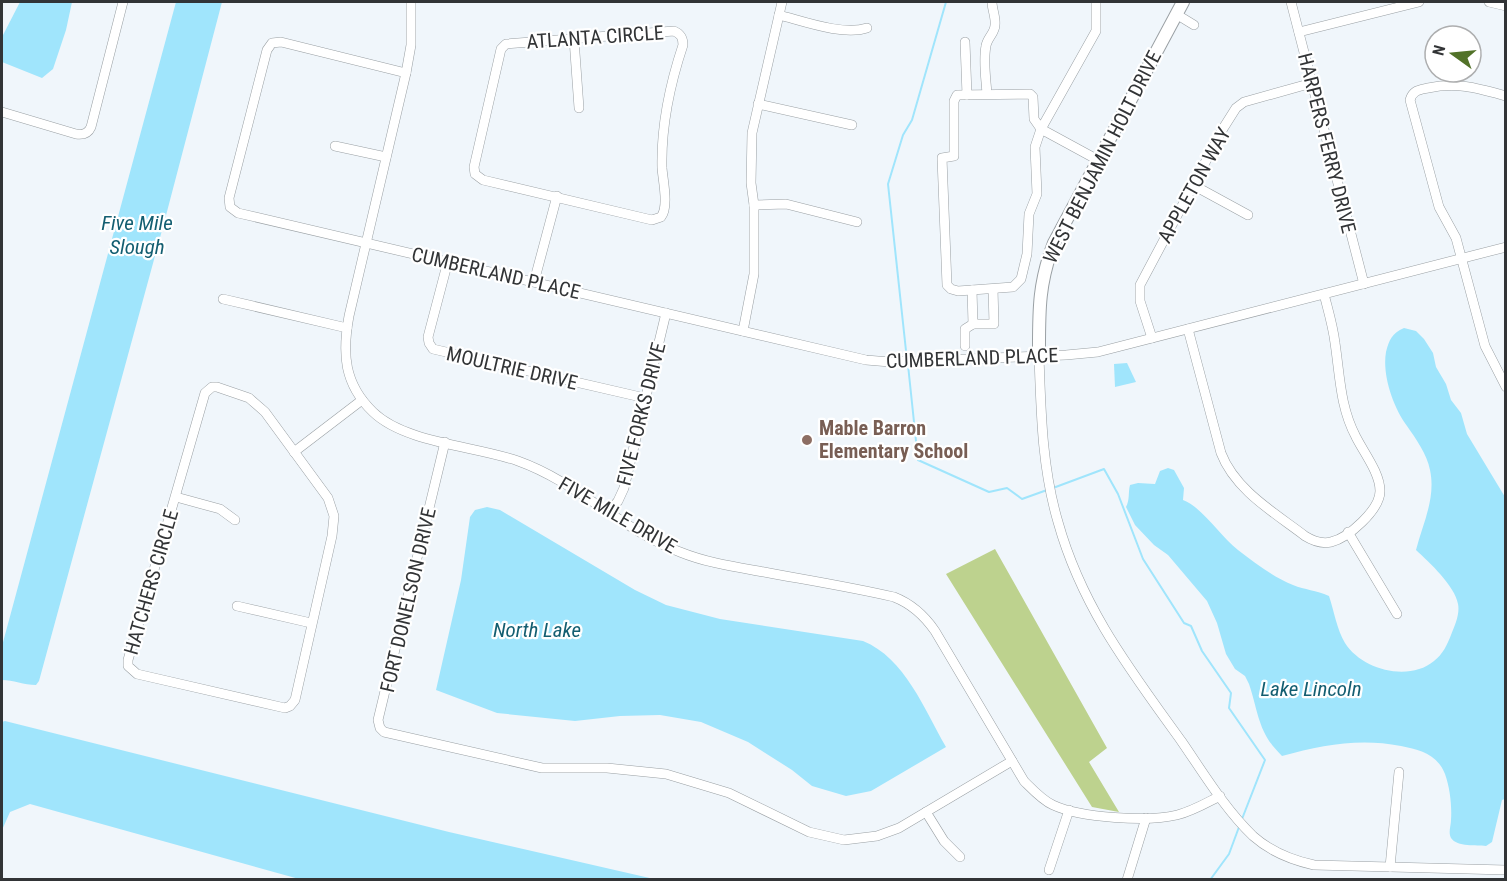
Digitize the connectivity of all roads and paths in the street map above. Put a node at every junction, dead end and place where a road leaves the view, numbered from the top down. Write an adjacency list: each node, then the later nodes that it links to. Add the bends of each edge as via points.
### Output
1 (123, 2): 26 (street, via 88,132 76,134)
2 (411, 2): 19 (street, FIVE MILE DRIVE, via 411,45)
3 (782, 2): 13 (street)
4 (992, 2): 21 (street, via 996,23 986,43)
5 (1096, 2): 28 (street, via 1096,32)
6 (1183, 2): 12 (main road, WEST BENJAMIN HOLT DRIVE)
7 (1291, 2): 16 (street, HARPERS FERRY DRIVE)
8 (1419, 2): 10 (street)
9 (1489, 2): 11 (street)
10 (1394, 4): 16 (street)
11 (1506, 6)
12 (1176, 14): 14 (street); 31 (main road, WEST BENJAMIN HOLT DRIVE)
13 (779, 15): 15 (street, via 843,30); 24 (street)
14 (1194, 25)
15 (867, 28)
16 (1299, 32): 20 (street, HARPERS FERRY DRIVE)
17 (574, 39): 25 (street); 33 (street, ATLANTA CIRCLE, via 503,47 474,167 475,174 483,180); 33 (street, ATLANTA CIRCLE, via 674,31 683,39 664,124 664,213 652,220)
18 (965, 42): 22 (street)
19 (406, 73): 30 (street, FIVE MILE DRIVE); 37 (street, CUMBERLAND PLACE, via 272,43 229,198 230,207 238,213)
20 (1312, 83): 32 (street, APPLETON WAY, via 1249,100 1238,107); 42 (street, HARPERS FERRY DRIVE)
21 (987, 94): 22 (street); 28 (street, via 1030,94 1034,119)
22 (967, 95): 44 (street, via 957,95 954,100 954,156 942,158 948,285 958,291)
23 (1506, 96): 39 (street, via 1449,84 1418,90 1412,95 1411,105 1436,199 1456,238)
24 (758, 104): 27 (street); 34 (street, via 751,149)
25 (579, 108)
26 (2, 112)
27 (852, 125)
28 (1041, 129): 31 (street); 43 (street, via 1035,147 1037,194 1029,214 1021,279 1014,287)
29 (335, 146): 30 (street)
30 (386, 157): 37 (street, FIVE MILE DRIVE)
31 (1098, 160): 54 (main road, WEST BENJAMIN HOLT DRIVE, via 1045,265 1039,303)
32 (1193, 185): 35 (street); 52 (street, APPLETON WAY, via 1140,285 1140,301)
33 (557, 196): 41 (street)
34 (753, 206): 36 (street, via 786,204); 51 (street, via 754,274)
35 (1248, 215)
36 (857, 222)
37 (366, 242): 40 (street, CUMBERLAND PLACE); 49 (street, FIVE MILE DRIVE)
38 (1506, 247): 39 (street, CUMBERLAND PLACE)
39 (1461, 258): 42 (street, CUMBERLAND PLACE); 55 (street, via 1485,346)
40 (448, 261): 41 (street, CUMBERLAND PLACE); 56 (street, MOULTRIE DRIVE, via 428,337 433,349)
41 (534, 282): 47 (street, CUMBERLAND PLACE)
42 (1364, 284): 45 (street, CUMBERLAND PLACE)
43 (993, 289): 44 (street); 48 (street, via 994,324)
44 (972, 290): 48 (street)
45 (1324, 294): 50 (street, CUMBERLAND PLACE); 63 (street, via 1335,341 1342,401 1380,489 1375,509)
46 (223, 299): 49 (street)
47 (666, 313): 51 (street, CUMBERLAND PLACE); 56 (street, FIVE FORKS DRIVE)
48 (973, 324): 53 (street, via 965,329)
49 (347, 328): 57 (street, FIVE MILE DRIVE, via 347,368)
50 (1188, 329): 52 (street, CUMBERLAND PLACE); 63 (street, via 1221,453 1234,477 1310,539 1330,542)
51 (743, 331): 54 (street, CUMBERLAND PLACE, via 878,362)
52 (1152, 338): 54 (street, CUMBERLAND PLACE, via 1098,352)
53 (965, 346)
54 (1039, 356): 69 (street, WEST BENJAMIN HOLT DRIVE, via 1046,467 1071,564 1103,628)
55 (1506, 387)
56 (645, 399): 61 (street, FIVE FORKS DRIVE, via 624,488)
57 (362, 400): 58 (street, FIVE MILE DRIVE, via 398,429); 59 (street)
58 (445, 442): 61 (street, FIVE MILE DRIVE, via 531,466); 71 (street, FORT DONELSON DRIVE, via 378,720 384,732 542,768 607,768 666,774 729,793 809,832 844,840 882,834)
59 (294, 452): 60 (street, HATCHERS CIRCLE, via 254,402 212,387 205,393); 66 (street, HATCHERS CIRCLE, via 328,498 334,516)
60 (176, 497): 62 (street, via 220,509); 66 (street, HATCHERS CIRCLE, via 128,660 130,670 285,708 295,700)
61 (609, 512): 67 (street, FIVE MILE DRIVE, via 653,540 700,559 883,594 908,603 935,631)
62 (236, 520)
63 (1348, 532): 65 (street)
64 (237, 606): 66 (street)
65 (1397, 614)
66 (311, 623)
67 (1012, 761): 70 (street, FIVE MILE DRIVE, via 1039,796); 71 (street)
68 (1400, 772): 74 (street)
69 (1220, 796): 72 (street, FIVE MILE DRIVE, via 1191,811); 74 (street, WEST BENJAMIN HOLT DRIVE, via 1254,837 1284,856 1314,866)
70 (1069, 810): 72 (street, FIVE MILE DRIVE); 75 (street)
71 (926, 812): 73 (street, via 944,841)
72 (1146, 818): 77 (street)
73 (960, 857)
74 (1390, 867): 76 (street, WEST BENJAMIN HOLT DRIVE)
75 (1049, 870)
76 (1506, 870)
77 (1127, 879)

